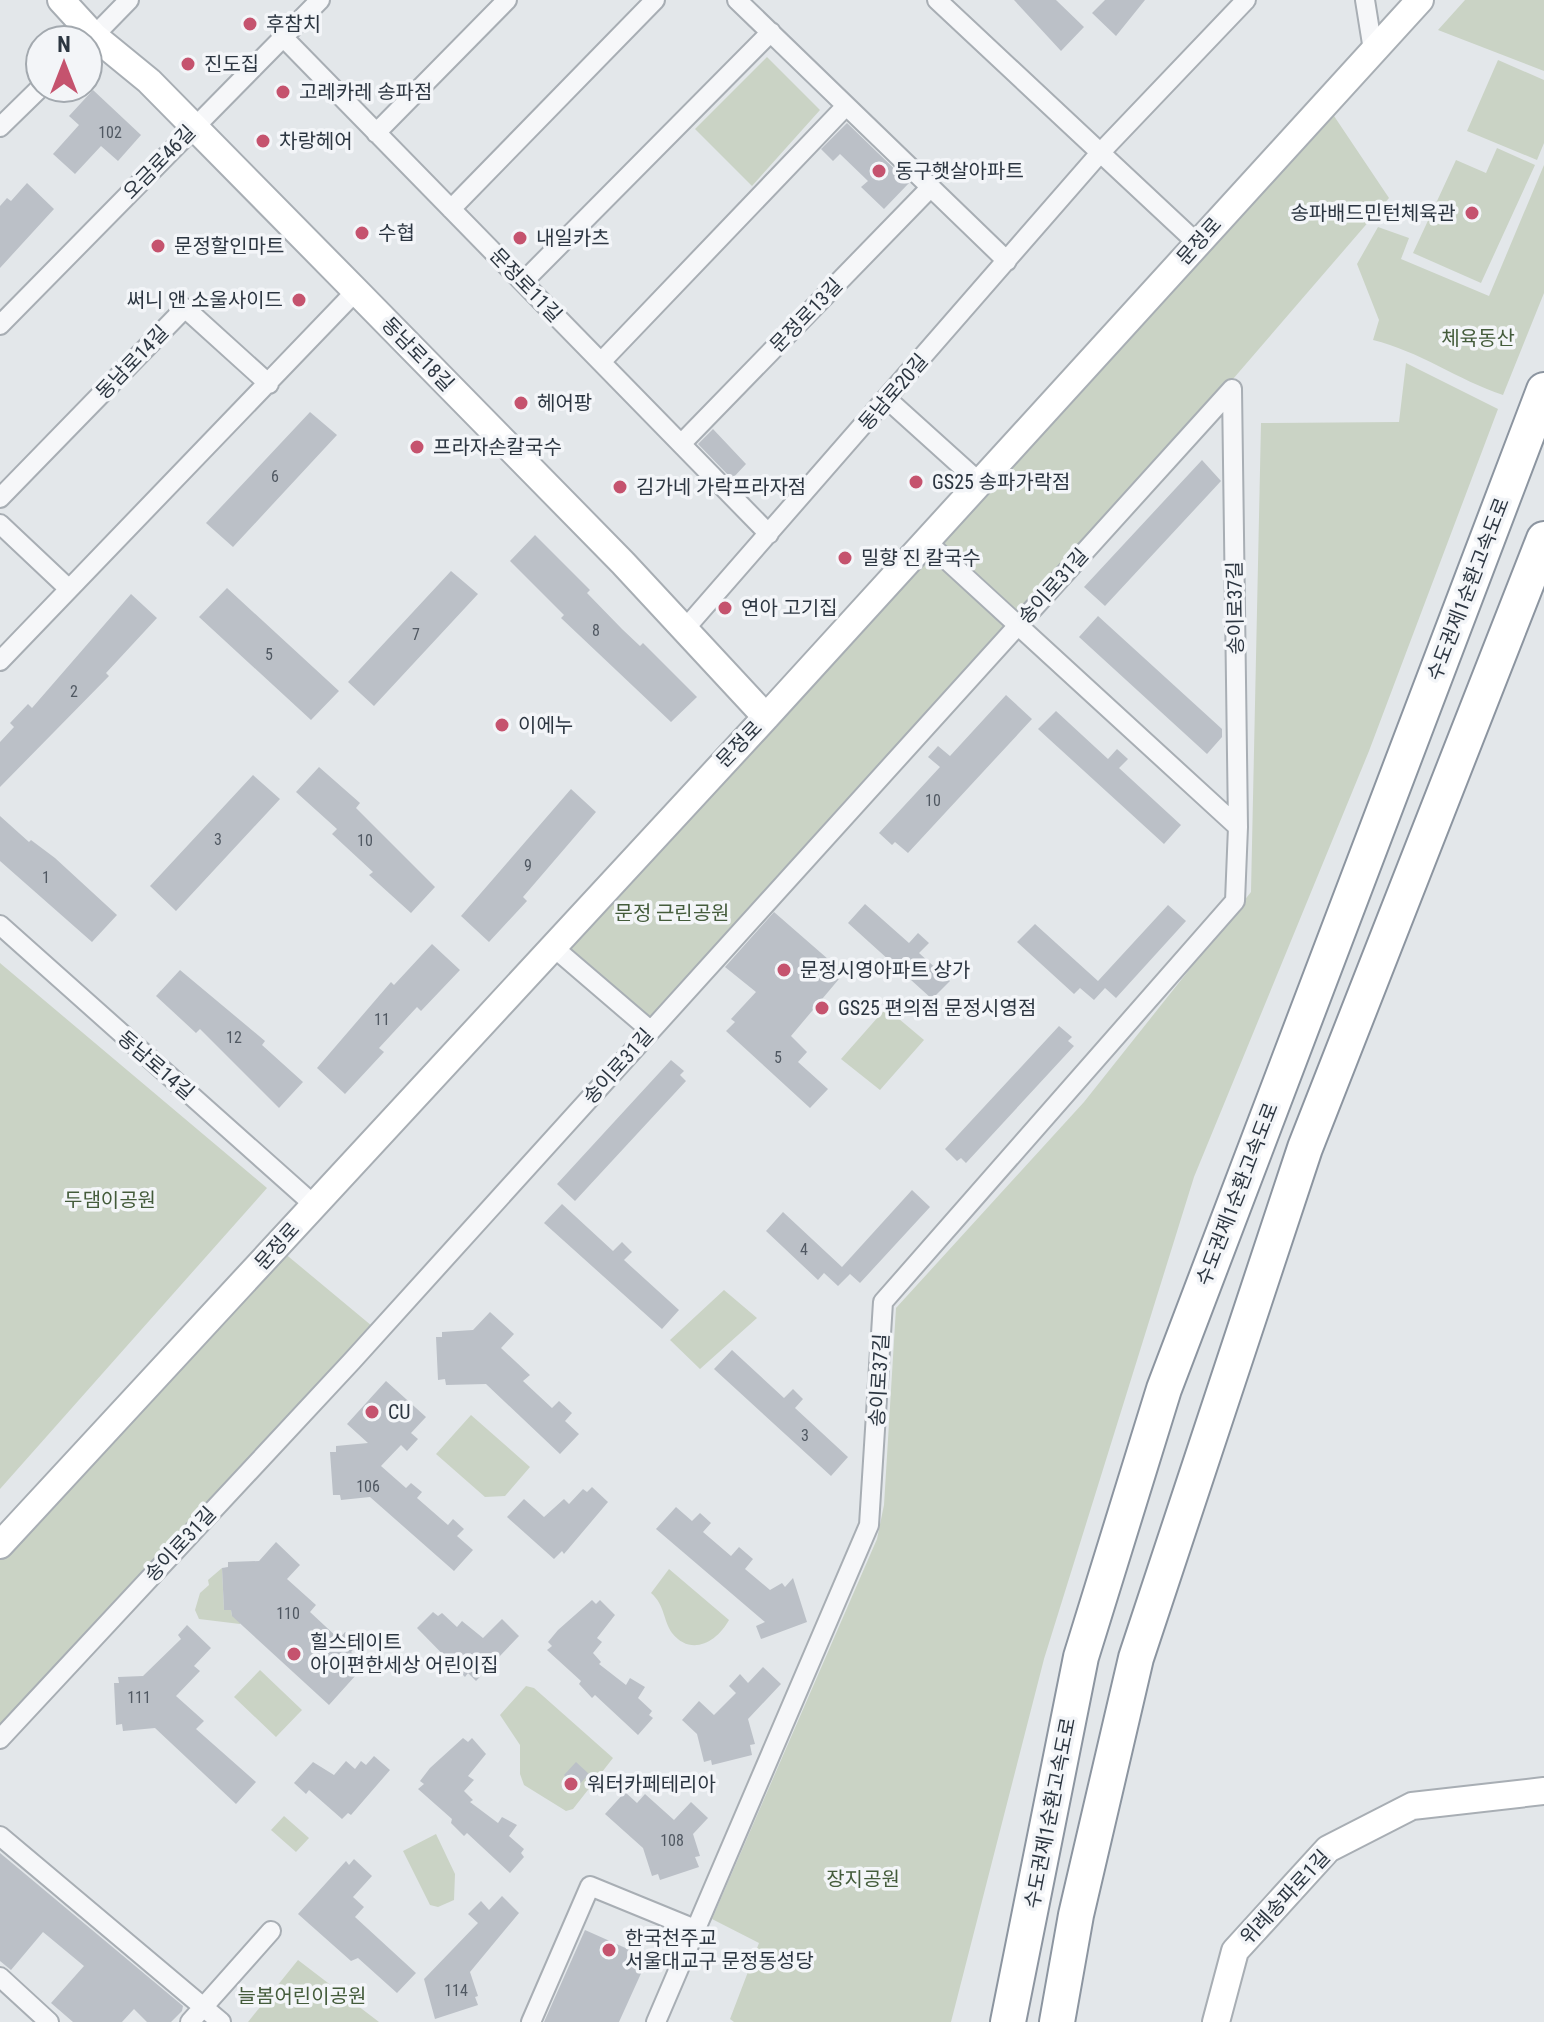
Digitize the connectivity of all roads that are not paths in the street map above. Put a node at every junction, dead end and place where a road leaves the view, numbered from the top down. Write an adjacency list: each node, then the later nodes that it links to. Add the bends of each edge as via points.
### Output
1 (61, 0): 11 (street, 동남로18길)
2 (129, 0): 12 (street)
3 (320, 0): 14 (street, 오금로46길)
4 (507, 0): 21 (street)
5 (655, 0): 24 (street)
6 (737, 0): 13 (street)
7 (937, 0): 22 (street)
8 (1246, 0): 22 (street, 동남로20길)
9 (1365, 0): 16 (street)
10 (1420, 0): 16 (street, 문정로)
11 (79, 24)
12 (104, 26)
13 (771, 32): 18 (street); 27 (street)
14 (283, 37): 20 (street, 오금로46길); 21 (street, 문정로11길)
15 (104, 48): 20 (street, 동남로18길, via 149,81)
16 (1373, 50): 25 (street, 문정로)
17 (24, 100): 19 (street)
18 (845, 107): 23 (street); 30 (street)
19 (4, 115)
20 (193, 127): 28 (street, 동남로18길); 29 (street, 오금로46길)
21 (376, 133): 24 (street, 문정로11길)
22 (1100, 153): 25 (street); 26 (street, 동남로20길)
23 (931, 187): 26 (street); 35 (street, 문정로13길)
24 (451, 209): 27 (street, 문정로11길)
25 (1197, 243): 36 (street, 문정로)
26 (1007, 261): 34 (street, 동남로20길)
27 (523, 282): 30 (street, 문정로11길)
28 (356, 291): 31 (street); 44 (street, 동남로18길)
29 (0, 325)
30 (601, 362): 35 (street, 문정로11길)
31 (269, 384): 37 (street, 동남로14길, via 185,308); 42 (street)
32 (1232, 389): 43 (street, 송이로31길); 47 (street, 송이로37길)
33 (1544, 390): 64 (highway, 수도권제1순환고속도로, via 1164,1389 1081,1657)
34 (887, 399): 36 (street); 39 (street, 동남로20길)
35 (681, 444): 39 (street, 문정로11길)
36 (979, 482): 41 (street, 문정로)
37 (0, 498)
38 (0, 524): 42 (street)
39 (769, 534): 44 (street, 동남로20길)
40 (1544, 539): 65 (highway, via 1305,1148 1136,1658 1076,1915)
41 (926, 541): 43 (street); 46 (street, 문정로)
42 (69, 589): 45 (street)
43 (1017, 626): 47 (street); 50 (street, 송이로31길)
44 (684, 630): 46 (street, 동남로18길)
45 (0, 661)
46 (766, 717): 49 (street, 문정로)
47 (1238, 827): 56 (street, 송이로37길, via 1235,901 883,1302 869,1525)
48 (0, 925): 51 (street, 동남로14길)
49 (552, 946): 50 (street); 51 (street, 문정로)
50 (650, 1030): 53 (street, 송이로31길)
51 (313, 1204): 52 (street, 문정로)
52 (0, 1545)
53 (0, 1739)
54 (1544, 1791): 66 (street, 위례송파로1길, via 1412,1806 1328,1849 1235,1951)
55 (0, 1836): 59 (street)
56 (695, 1929): 62 (street, via 590,1886); 63 (street, 송이로37길)
57 (271, 1931): 59 (street)
58 (0, 1977): 60 (street)
59 (196, 2015): 61 (street)
60 (49, 2022)
61 (221, 2022)
62 (531, 2022)
63 (656, 2022)
64 (1008, 2022)
65 (1057, 2022)
66 (1216, 2022)

